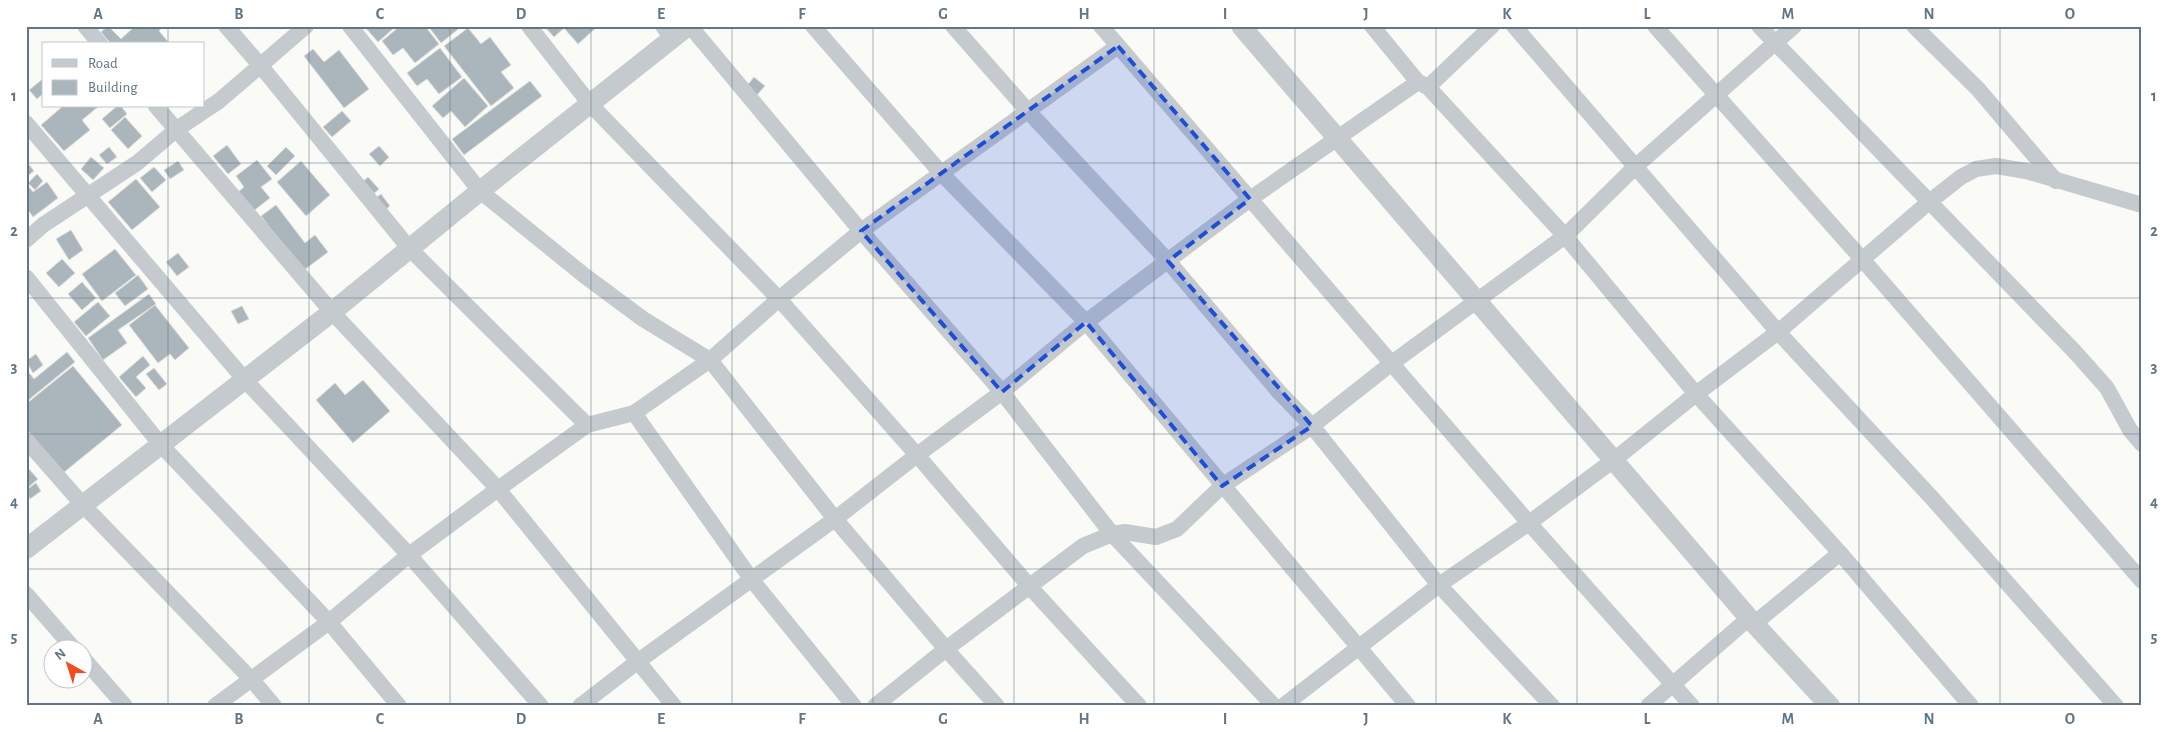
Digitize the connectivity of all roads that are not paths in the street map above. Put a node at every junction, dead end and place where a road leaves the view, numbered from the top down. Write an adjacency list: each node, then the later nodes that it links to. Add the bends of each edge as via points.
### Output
1 (85, 26): 19 (street)
2 (226, 26): 22 (street)
3 (306, 26): 22 (street)
4 (350, 26): 34 (street)
5 (529, 26): 25 (street)
6 (689, 26): 18 (street); 39 (street)
7 (813, 26): 32 (street)
8 (953, 26): 27 (street)
9 (1102, 26): 21 (street)
10 (1241, 26): 30 (street)
11 (1372, 26): 23 (street)
12 (1492, 26): 23 (street)
13 (1514, 26): 31 (street)
14 (1655, 26): 24 (street)
15 (1759, 26): 20 (street)
16 (1794, 26): 20 (street)
17 (1914, 26): 33 (street, via 1978,89)
18 (668, 33): 25 (street)
19 (98, 42)
20 (1775, 42): 24 (street); 37 (street)
21 (1118, 46): 27 (street); 36 (street)
22 (260, 65): 29 (street, via 219,102); 42 (street)
23 (1423, 85): 30 (street); 40 (street)
24 (1717, 96): 31 (street); 43 (street)
25 (590, 104): 34 (street); 46 (street)
26 (158, 108): 29 (street)
27 (1028, 110): 32 (street); 44 (street)
28 (26, 123): 35 (street)
29 (177, 129): 35 (street, via 137,164); 48 (street)
30 (1336, 138): 36 (street); 47 (street)
31 (1635, 167): 40 (street); 50 (street)
32 (941, 173): 39 (street); 49 (street)
33 (2056, 181): 37 (street, via 1996,166 1976,169); 38 (street)
34 (480, 191): 42 (street); 51 (street, via 643,319)
35 (88, 195): 41 (street); 53 (street)
36 (1250, 199): 44 (street); 52 (street)
37 (1929, 202): 43 (street); 60 (street, via 2108,388 2130,430)
38 (2142, 206)
39 (861, 231): 46 (street); 54 (street)
40 (1565, 236): 47 (street); 55 (street)
41 (26, 240)
42 (409, 248): 48 (street); 57 (street)
43 (1862, 259): 50 (street); 73 (street)
44 (1168, 261): 49 (street); 58 (street, via 1279,392)
45 (26, 277): 61 (street)
46 (779, 299): 51 (street); 62 (street)
47 (1478, 300): 52 (street); 63 (street)
48 (332, 312): 53 (street); 65 (street)
49 (1086, 322): 54 (street); 64 (street)
50 (1778, 332): 55 (street); 106 (street, via 1932,498)
51 (710, 360): 56 (street); 67 (street)
52 (1392, 363): 58 (street); 68 (street)
53 (245, 380): 61 (street); 72 (street)
54 (1002, 392): 62 (street); 69 (street)
55 (1696, 394): 63 (street); 71 (street)
56 (634, 413): 57 (street); 74 (street)
57 (588, 425): 65 (street)
58 (1312, 426): 64 (street); 75 (street)
59 (26, 440): 66 (street)
60 (2142, 444)
61 (161, 445): 66 (street); 79 (street)
62 (917, 455): 67 (street); 76 (street)
63 (1615, 460): 68 (street); 78 (street)
64 (1222, 486): 69 (street, via 1177,529 1156,537 1124,532); 81 (street)
65 (498, 488): 72 (street); 83 (street)
66 (83, 505): 70 (street); 85 (street)
67 (835, 519): 74 (street); 82 (street)
68 (1529, 524): 75 (street); 86 (street)
69 (1112, 534): 76 (street, via 1083,546); 98 (street)
70 (26, 549)
71 (1840, 553): 78 (street); 105 (street)
72 (409, 555): 79 (street); 91 (street)
73 (2141, 579)
74 (752, 580): 83 (street); 94 (street)
75 (1439, 585): 81 (street); 101 (street)
76 (1030, 587): 82 (street); 97 (street)
77 (26, 594): 80 (street)
78 (1752, 620): 86 (street); 104 (street)
79 (329, 622): 85 (street); 90 (street)
80 (67, 640)
81 (1358, 647): 99 (street); 100 (street)
82 (946, 649): 95 (street); 96 (street)
83 (637, 662): 92 (street); 93 (street)
84 (92, 669): 87 (street)
85 (252, 680): 88 (street); 89 (street)
86 (1673, 684): 102 (street); 103 (street)
87 (125, 706)
88 (216, 706)
89 (274, 706)
90 (399, 706)
91 (541, 706)
92 (580, 706)
93 (674, 706)
94 (854, 706)
95 (875, 706)
96 (998, 706)
97 (1139, 706)
98 (1274, 706)
99 (1283, 706)
100 (1408, 706)
101 (1552, 706)
102 (1648, 706)
103 (1692, 706)
104 (1830, 706)
105 (1971, 706)
106 (2116, 706)

